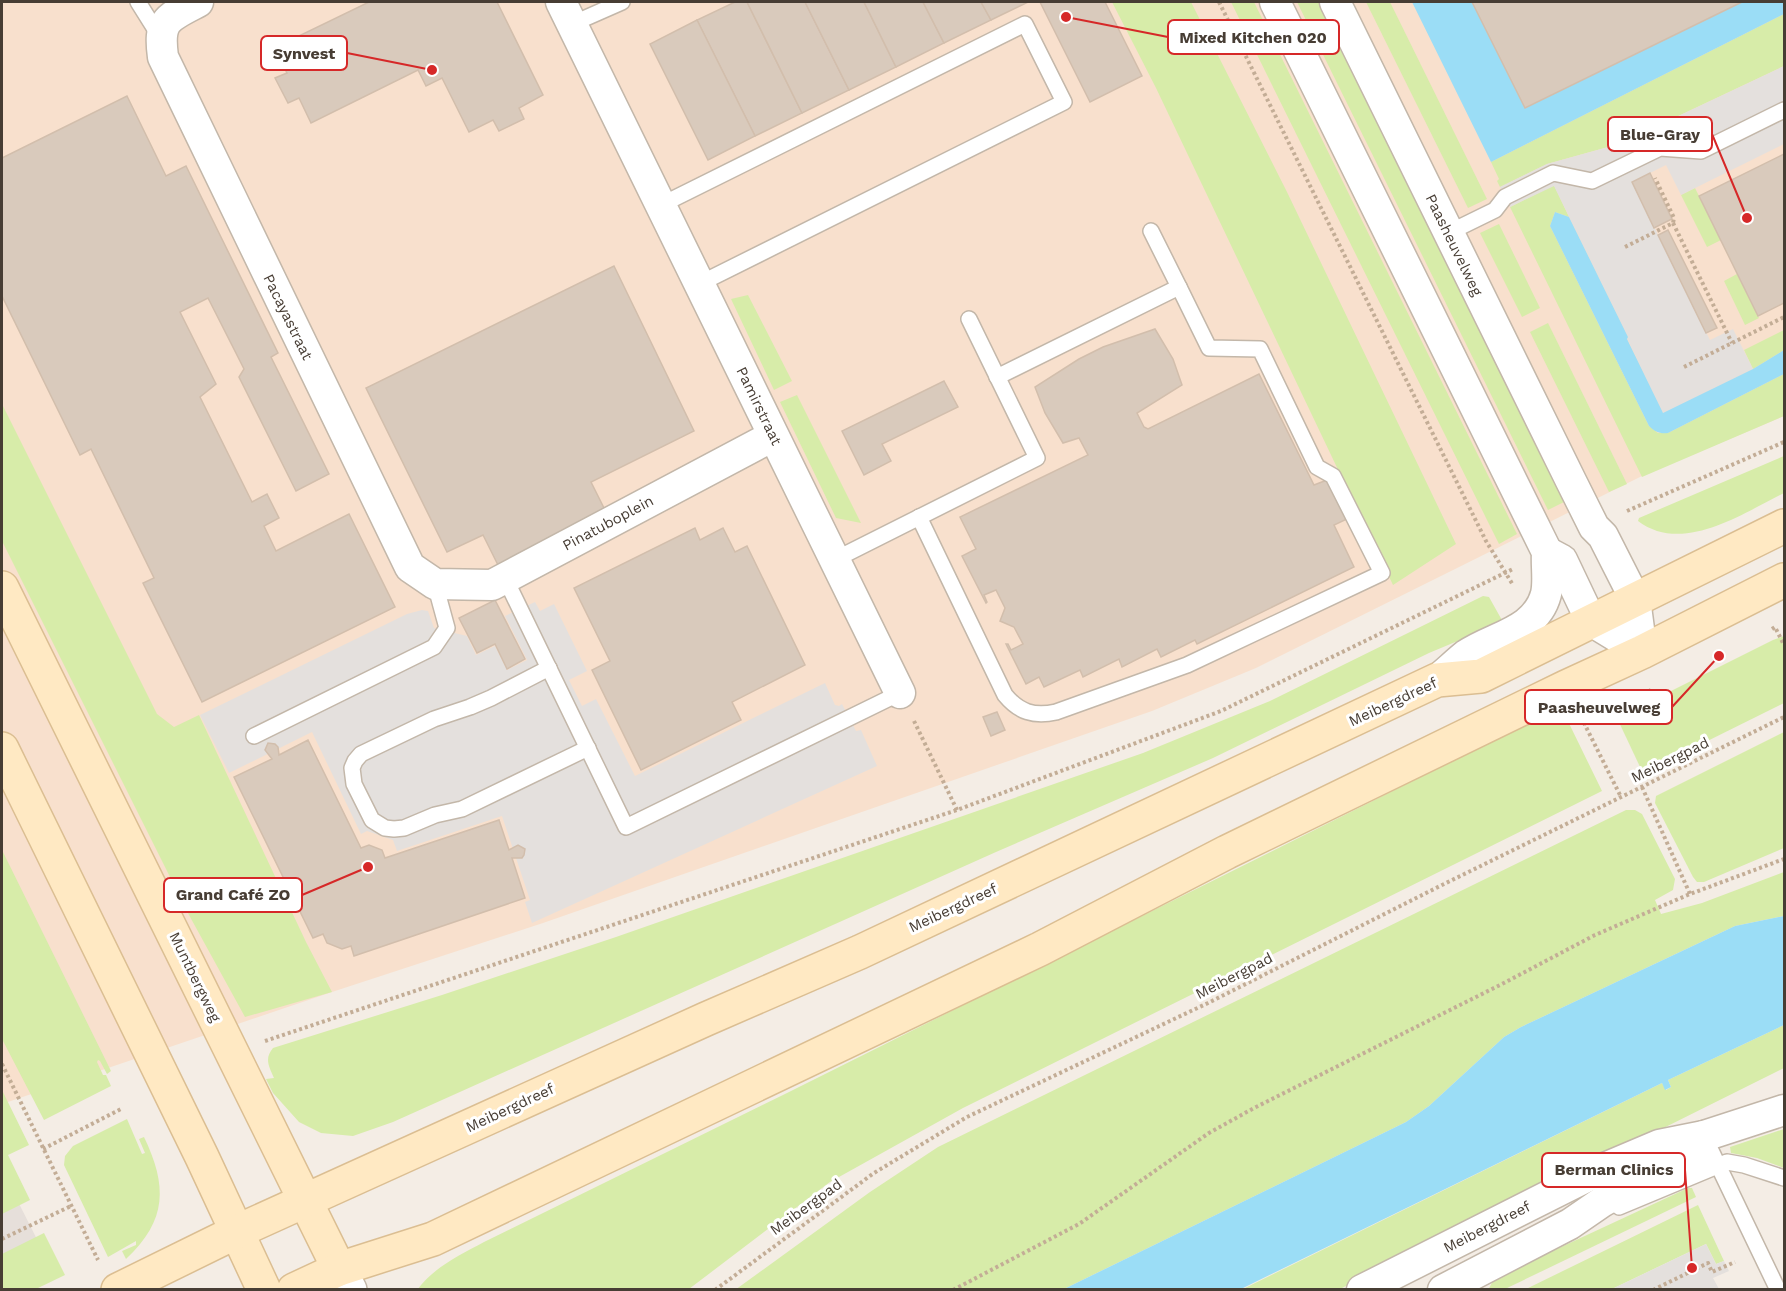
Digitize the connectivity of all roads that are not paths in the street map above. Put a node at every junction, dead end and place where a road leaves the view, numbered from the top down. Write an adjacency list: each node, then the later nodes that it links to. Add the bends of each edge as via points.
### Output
1 (138, 2): 7 (lane)
2 (198, 2): 7 (street, via 168,19)
3 (622, 2): 6 (lane)
4 (1275, 2): 19 (street)
5 (1335, 2): 11 (street, Paasheuvelweg)
6 (567, 13): 9 (street, Pamirstraat)
7 (160, 37): 23 (street, Pacayastraat, via 170,75 410,567)
8 (1785, 110): 11 (lane, via 1701,151 1660,148 1592,181 1553,173 1505,197 1495,210)
9 (661, 205): 12 (street, Pamirstraat); 12 (lane, via 1025,24 1064,102)
10 (1151, 231): 13 (lane)
11 (1448, 233): 25 (street, Paasheuvelweg, via 1594,527 1603,536)
12 (699, 284): 16 (street, Pamirstraat)
13 (1179, 287): 15 (lane); 17 (lane, via 1209,348 1260,349 1317,467 1332,476 1382,573 1187,665 1056,712 1033,714 1022,711 1005,695)
14 (969, 319): 15 (lane)
15 (997, 377): 17 (lane, via 1037,458)
16 (773, 436): 20 (street, Pamirstraat); 21 (street, Pinatuboplein)
17 (919, 517): 20 (lane)
18 (1785, 526): 25 (main road, Meibergdreef)
19 (1547, 552): 26 (street, via 1562,560); 29 (street, via 1545,595 1531,620 1467,655)
20 (834, 560): 30 (street, Pamirstraat)
21 (505, 578): 23 (street, Pinatuboplein, via 492,585); 28 (lane)
22 (1785, 580): 27 (main road)
23 (435, 584): 31 (lane, via 447,628 434,647)
24 (2, 588): 38 (main road, Muntbergweg)
25 (1635, 599): 26 (main road, Meibergdreef); 27 (street, Paasheuvelweg)
26 (1591, 621): 27 (street); 29 (main road, Meibergdreef, via 1481,676)
27 (1642, 652): 42 (main road, via 1227,852 1040,949)
28 (549, 668): 32 (lane); 32 (lane, via 491,698 434,719 361,754 352,768 354,784 372,820 385,828 404,828 462,809)
29 (1437, 680): 38 (main road, Meibergdreef, via 860,952)
30 (900, 693): 32 (lane, via 626,828)
31 (254, 736)
32 (588, 748)
33 (2, 749): 40 (main road)
34 (1785, 1110): 35 (street, Meibergdreef)
35 (1704, 1136): 36 (lane); 39 (street, Meibergdreef, via 1695,1155 1655,1172); 41 (street, Meibergdreef, via 1659,1145 1600,1170)
36 (1718, 1165): 37 (lane, Meibergdreef, via 1735,1162); 39 (lane, Meibergdreef, via 1599,1216); 48 (lane)
37 (1785, 1178)
38 (306, 1201): 40 (main road, Meibergdreef); 42 (main road, Muntbergweg)
39 (1570, 1224): 43 (street, Meibergdreef)
40 (236, 1232): 44 (main road, Meibergdreef); 45 (main road)
41 (1436, 1252): 43 (street, Meibergdreef); 47 (street, Meibergdreef)
42 (344, 1279): 46 (main road)
43 (1449, 1288)
44 (118, 1290)
45 (264, 1290)
46 (294, 1290)
47 (1362, 1290)
48 (1778, 1290)

